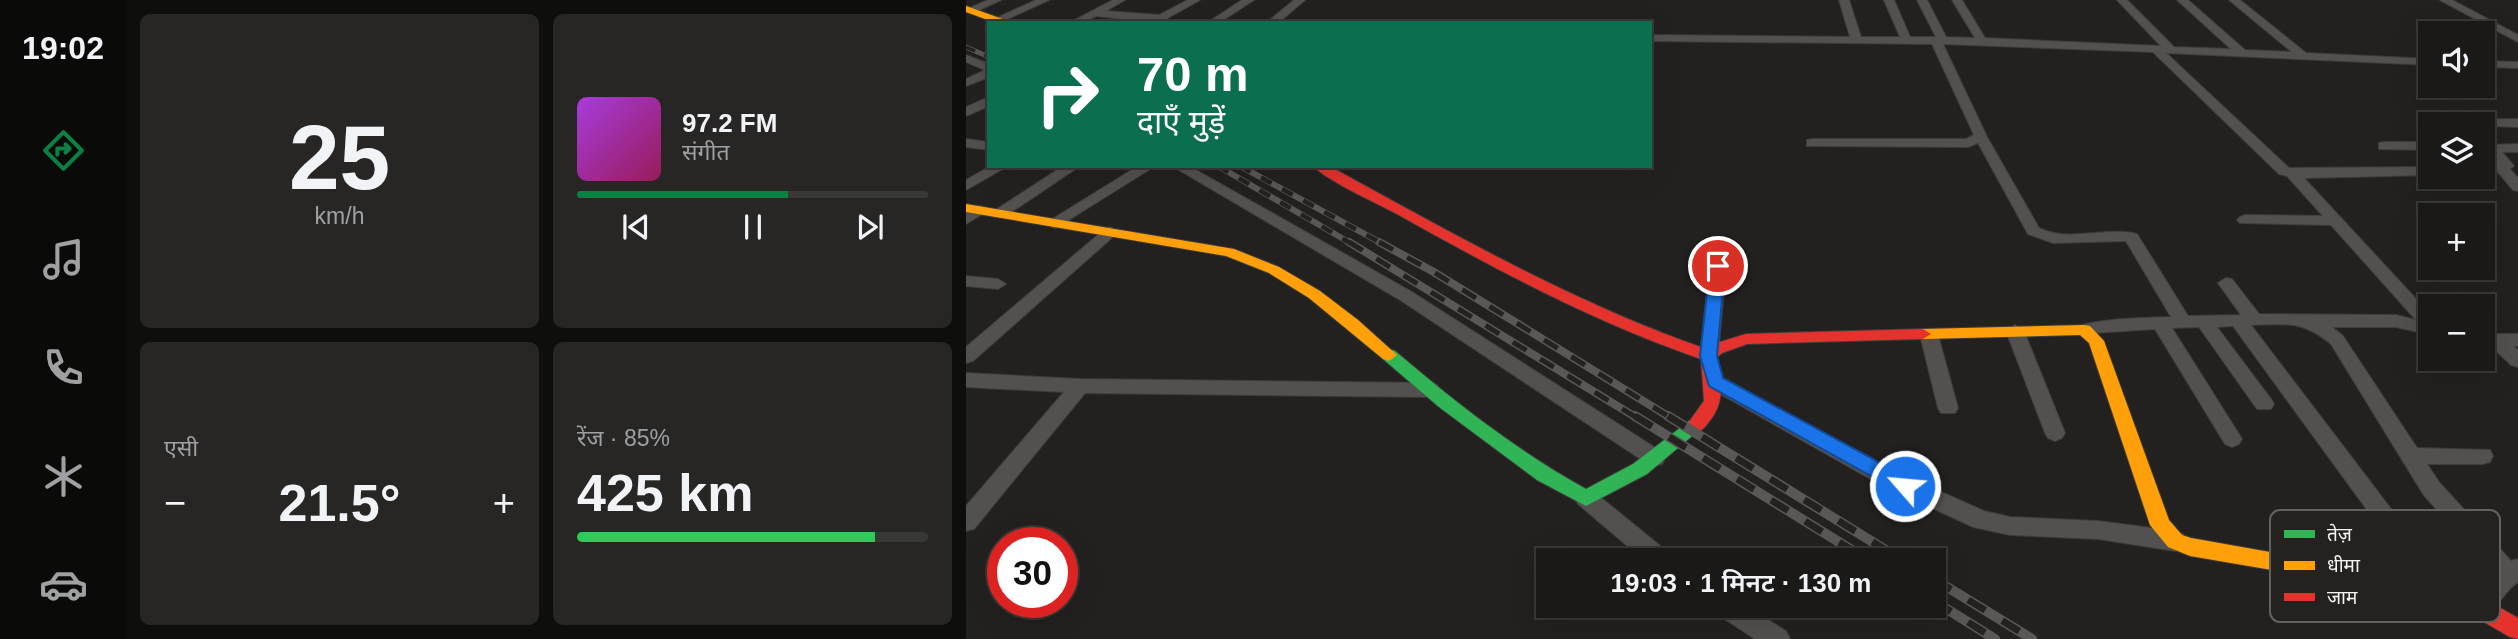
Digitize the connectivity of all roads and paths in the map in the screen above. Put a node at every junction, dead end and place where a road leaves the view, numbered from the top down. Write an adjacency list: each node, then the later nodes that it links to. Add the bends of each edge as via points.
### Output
1 (996, 0): 15 (street)
2 (1044, 0): 17 (street)
3 (1121, 0): 16 (street)
4 (1195, 0): 19 (street)
5 (1249, 0): 20 (street)
6 (1300, 0): 21 (street)
7 (1844, 0): 24 (street)
8 (1889, 0): 27 (street)
9 (1922, 0): 25 (street)
10 (1957, 0): 26 (street)
11 (2122, 0): 29 (street)
12 (2182, 0): 30 (street)
13 (2234, 0): 32 (street)
14 (2445, 0): 23 (street)
15 (968, 10): 17 (street)
16 (1094, 13): 18 (street); 19 (street)
17 (1001, 21)
18 (1078, 21)
19 (1156, 21)
20 (1215, 21)
21 (1274, 21)
22 (1652, 38): 24 (street)
23 (2518, 39)
24 (1857, 41): 27 (street)
25 (1940, 41): 26 (street); 27 (street); 43 (street)
26 (1982, 41): 28 (street)
27 (1907, 42)
28 (2157, 50): 29 (street); 56 (street, via 2280,169)
29 (2172, 51): 30 (street)
30 (2244, 55): 32 (street)
31 (966, 58): 36 (street)
32 (2306, 58): 33 (street)
33 (2418, 62)
34 (2495, 64): 35 (street)
35 (2518, 65)
36 (987, 70)
37 (987, 72): 38 (street)
38 (966, 83)
39 (987, 102): 40 (street)
40 (966, 112)
41 (2495, 123): 42 (street)
42 (2518, 123)
43 (1981, 137): 44 (street, via 1968,143); 73 (street, via 2033,231 2051,237 2132,237)
44 (1812, 143)
45 (2384, 146): 46 (street)
46 (2418, 146)
47 (2518, 148): 54 (street, via 2492,148 2507,166)
48 (998, 168): 58 (street)
49 (1070, 168): 60 (street)
50 (1145, 168): 63 (street)
51 (1183, 168): 95 (street, via 1406,296)
52 (1323, 168): 82 (street, via 1539,284 1657,341)
53 (2495, 169): 54 (street)
54 (2502, 169): 57 (street)
55 (2418, 171): 56 (street)
56 (2292, 173): 62 (street)
57 (2517, 185)
58 (966, 186)
59 (970, 213): 60 (street)
60 (999, 214): 63 (street)
61 (2245, 220): 62 (street)
62 (2333, 221): 69 (street)
63 (1054, 223): 64 (street)
64 (1111, 232): 83 (street); 88 (street, via 1236,253 1280,271 1384,349)
65 (1718, 266): 82 (street)
66 (966, 281): 68 (street)
67 (2226, 283): 70 (street)
68 (998, 284)
69 (2418, 314)
70 (2245, 319): 71 (street); 72 (street); 97 (street)
71 (2204, 321): 73 (street); 89 (street)
72 (2311, 321): 75 (street); 93 (street, via 2337,340)
73 (2183, 322): 74 (street)
74 (2160, 323): 76 (street); 92 (street)
75 (2418, 325)
76 (2084, 330): 77 (street); 100 (street, via 2096,341 2160,526)
77 (2015, 331): 78 (street); 91 (street)
78 (1929, 335): 82 (street, via 1746,339 1716,348); 90 (street)
79 (2495, 340): 80 (street)
80 (2518, 340)
81 (2495, 344): 84 (street)
82 (1709, 356): 86 (street)
83 (966, 358)
84 (2518, 361)
85 (966, 380): 87 (street)
86 (1715, 382): 95 (street, via 1714,400 1707,412 1679,442); 100 (street, via 1882,475 1981,520)
87 (1080, 386): 88 (street); 99 (street)
88 (1430, 390): 96 (street, via 1561,486)
89 (2264, 404)
90 (1948, 408)
91 (2056, 433)
92 (2232, 439)
93 (2411, 456): 94 (street); 98 (street, via 2431,488)
94 (2483, 456)
95 (1655, 458): 96 (street)
96 (1586, 498): 101 (street)
97 (2381, 510)
98 (2452, 510)
99 (966, 522)
100 (2175, 541): 103 (street)
101 (1646, 548)
102 (2500, 559): 104 (street)
103 (2270, 561)
104 (2513, 572): 105 (street)
105 (2500, 585)
106 (1745, 618): 109 (street)
107 (2500, 619): 108 (street)
108 (2518, 629)
109 (1777, 639)

